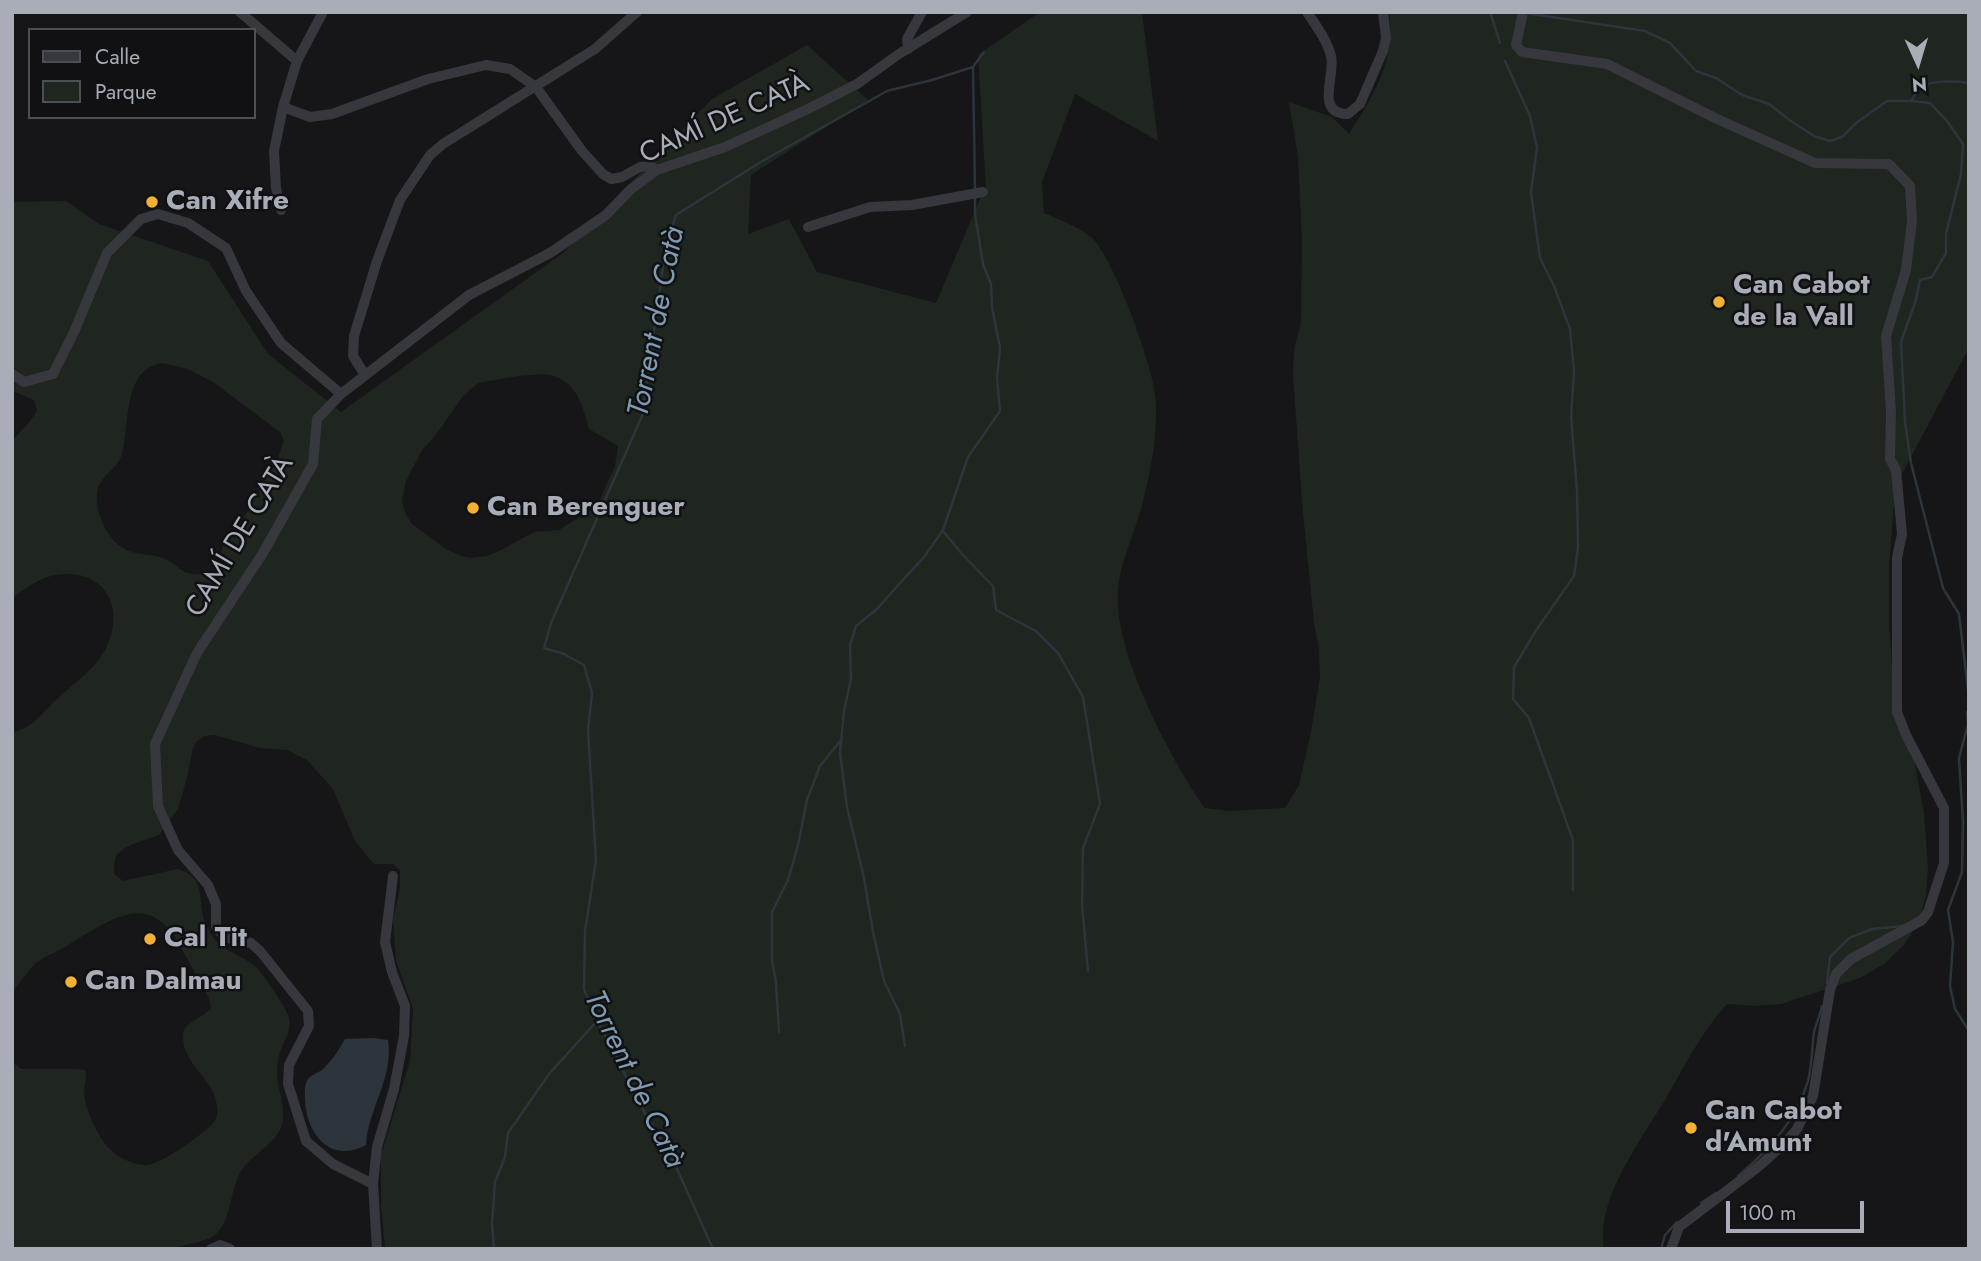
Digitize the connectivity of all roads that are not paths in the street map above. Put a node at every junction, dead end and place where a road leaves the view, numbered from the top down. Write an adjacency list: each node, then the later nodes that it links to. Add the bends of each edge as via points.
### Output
1 (240, 12): 10 (street)
2 (323, 12): 10 (street)
3 (637, 12): 11 (street, via 595,49)
4 (922, 12): 9 (street, via 907,39)
5 (967, 12): 9 (street, CAMÍ DE CATÀ)
6 (1307, 12): 7 (street, via 1327,44 1332,60 1329,102 1341,114 1360,104 1383,51)
7 (1383, 12)
8 (1522, 17): 25 (street, via 1516,45 1522,52 1607,64 1815,163 1889,164 1910,186 1912,221 1906,270 1886,336 1890,460 1896,470 1902,534 1897,558 1898,712 1944,808 1944,863 1922,920 1851,959 1836,974 1813,1096 1797,1129 1758,1167 1679,1227)
9 (908, 49): 13 (street, CAMÍ DE CATÀ, via 808,110)
10 (298, 61): 12 (street)
11 (536, 87): 12 (street, via 510,69 486,65 428,79 332,114 310,117); 13 (street, via 603,174 611,178 640,167); 18 (street, via 443,144 430,155 400,201 354,336 352,356)
12 (283, 107): 15 (street, via 274,151)
13 (657, 170): 18 (street, CAMÍ DE CATÀ, via 606,215 550,253 469,295)
14 (983, 192): 16 (street, via 912,205 870,207)
15 (281, 210)
16 (808, 227)
17 (12, 374): 19 (street, via 24,382 53,374 107,253 141,219 158,214 188,223 226,248 246,291 281,343)
18 (365, 375): 19 (street, CAMÍ DE CATÀ)
19 (341, 394): 21 (street, CAMÍ DE CATÀ, via 317,419 313,464 263,554 197,653 155,744 158,806 178,850 208,885 216,904 216,927 224,937 251,943 260,951 308,1011 309,1026 289,1065 288,1084 306,1141 333,1164)
20 (393, 876): 21 (street, via 385,942 405,1006 404,1036 377,1147)
21 (373, 1184): 24 (street)
22 (211, 1249): 23 (street, via 220,1245)
23 (230, 1249)
24 (377, 1249)
25 (1671, 1249)

